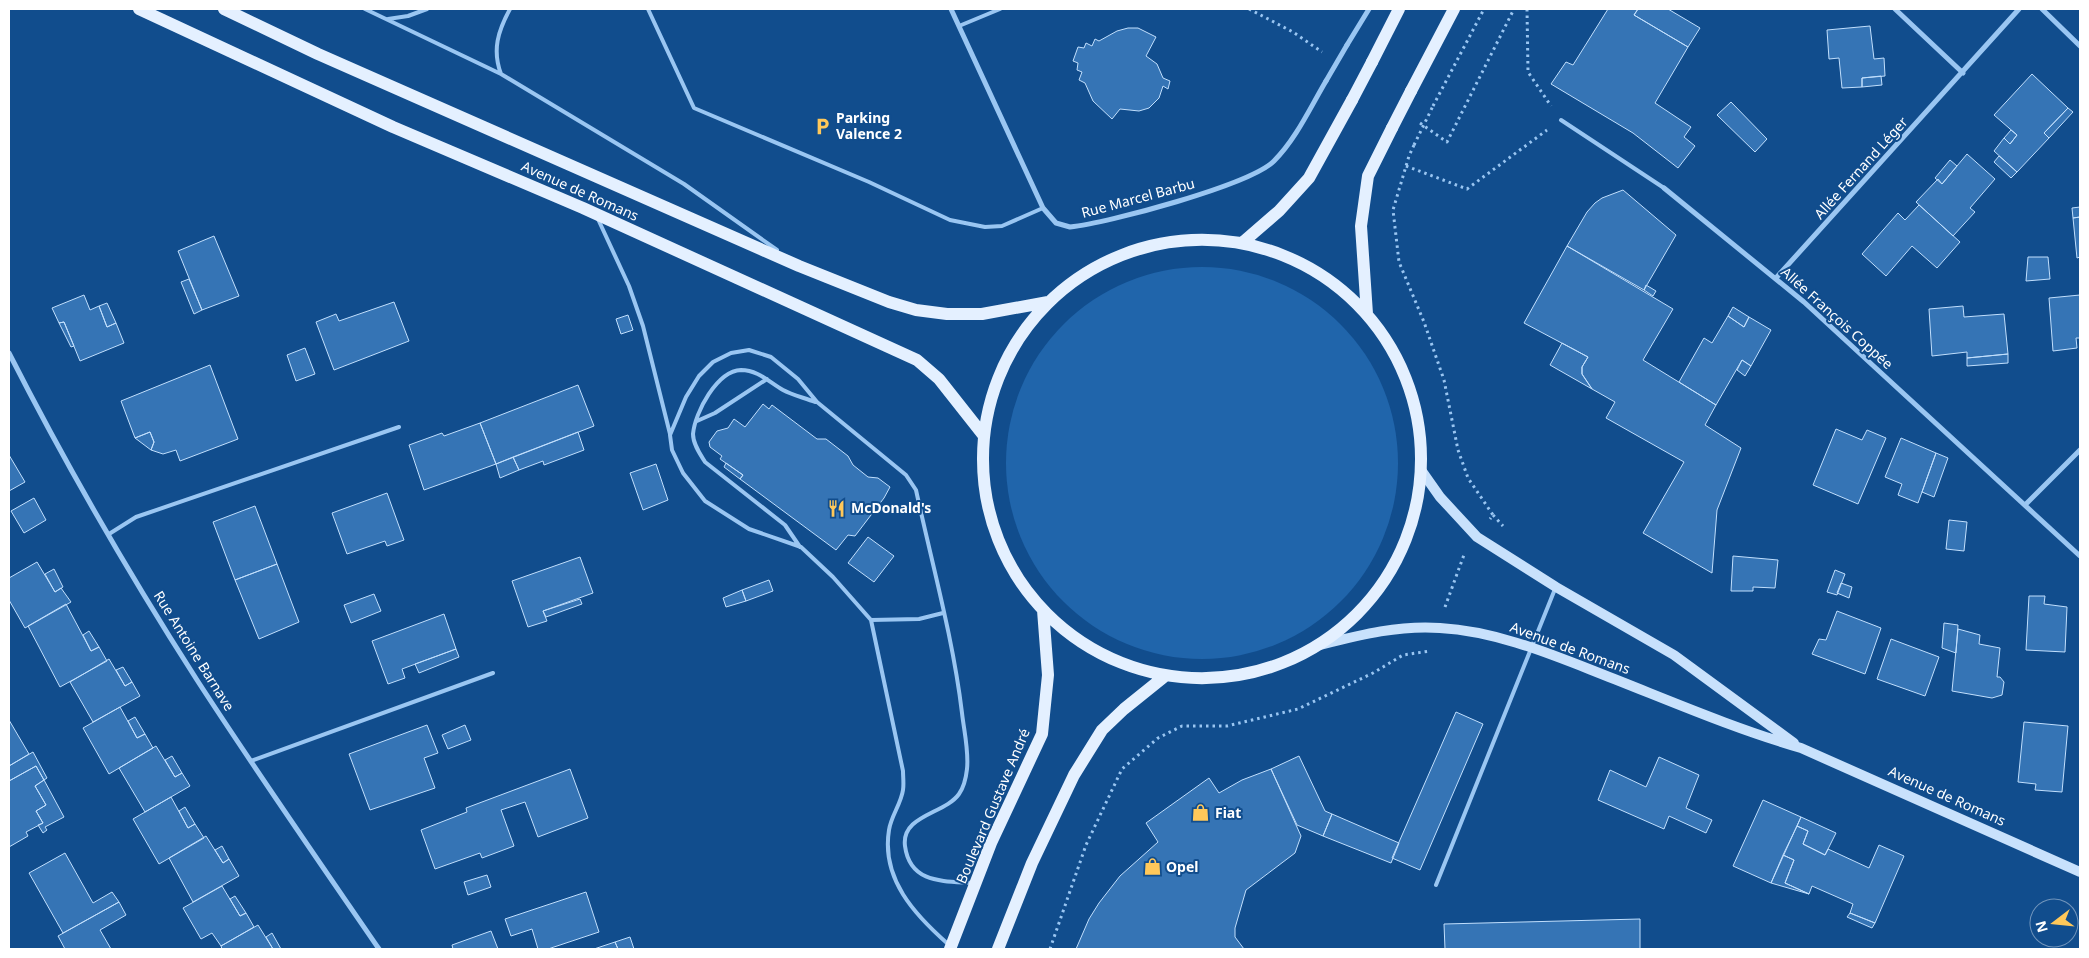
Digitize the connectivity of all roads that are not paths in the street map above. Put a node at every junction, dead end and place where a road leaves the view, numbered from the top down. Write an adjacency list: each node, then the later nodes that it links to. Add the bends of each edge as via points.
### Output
1 (139, 9): 23 (main road, Avenue de Romans, via 393,127)
2 (224, 9): 25 (main road, Avenue de Romans, via 318,54)
3 (365, 9): 15 (lane)
4 (427, 9): 15 (lane)
5 (510, 9): 19 (lane, via 496,44 496,60)
6 (648, 9): 22 (lane, via 694,108 950,220 985,227 1002,226)
7 (951, 9): 16 (street, Rue Marcel Barbu)
8 (1000, 9): 16 (lane)
9 (1369, 9): 22 (street, Rue Marcel Barbu, bridge, via 1294,135 1274,161 1237,182 1084,226 1070,228 1056,223)
10 (1399, 9): 24 (main road, bridge, via 1309,178 1279,211)
11 (1454, 9): 28 (main road, bridge, via 1368,176 1361,226)
12 (1895, 9): 18 (street)
13 (2019, 9): 18 (street, Allée Fernand Léger)
14 (2042, 9): 17 (street)
15 (388, 19): 19 (lane)
16 (959, 26): 22 (street, Rue Marcel Barbu)
17 (2080, 46)
18 (1963, 73): 26 (street, Allée Fernand Léger)
19 (501, 74): 25 (lane, via 684,184)
20 (1561, 120): 21 (lane, Allée François Coppée)
21 (1664, 188): 26 (street, Allée François Coppée)
22 (1043, 208)
23 (596, 214): 34 (lane, via 644,326); 35 (main road, Avenue de Romans, via 916,360 939,379)
24 (1242, 243): 27 (main road, via 1190,240 1138,248 1090,270); 28 (main road, via 1278,253 1310,268 1341,289)
25 (799, 266): 27 (main road, Avenue de Romans, via 916,310 982,314)
26 (1776, 278): 38 (street, Allée François Coppée)
27 (1048, 302): 35 (main road, via 1011,350 996,384)
28 (1367, 314): 37 (main road, via 1392,348 1409,387 1419,428)
29 (9, 353): 39 (street, Rue Antoine Barnave, via 48,430)
30 (767, 379): 31 (lane, via 783,390); 32 (lane, via 715,414); 32 (lane, via 742,370 723,376 705,401)
31 (817, 402): 34 (lane, via 798,379 771,357 749,350 730,353 713,362 699,376); 44 (lane, via 906,475 916,490)
32 (697, 421): 40 (lane, via 693,435 705,462 785,525)
33 (399, 427): 39 (lane, via 136,517)
34 (670, 435): 40 (lane, via 672,450 683,473 706,500 749,529)
35 (984, 436): 43 (main road, via 983,474 989,511 1006,556)
36 (2080, 450): 38 (street)
37 (1422, 470): 42 (main road, Avenue de Romans, via 1440,497 1477,537); 46 (main road, via 1416,512 1402,551 1381,587 1353,619)
38 (2025, 505): 41 (street, Allée François Coppée)
39 (109, 534): 51 (street, Rue Antoine Barnave)
40 (800, 548): 45 (lane, via 833,577)
41 (2080, 556)
42 (1556, 587): 47 (lane); 50 (main road, Avenue de Romans, via 1674,655)
43 (1043, 610): 49 (main road, via 1079,641 1120,663); 53 (main road, Boulevard Gustave André, via 1048,674 1042,734)
44 (944, 613): 45 (lane, via 919,619); 53 (lane, via 957,674 967,769 958,795 913,823 906,833 905,845 915,870 927,878)
45 (872, 620): 55 (lane, via 903,771 903,791 889,831 888,847 896,882 920,920)
46 (1320, 645): 47 (main road, Avenue de Romans, via 1374,632 1438,627 1473,631); 49 (main road, via 1262,671 1197,679)
47 (1530, 647): 50 (main road, Avenue de Romans, via 1758,736); 54 (lane)
48 (493, 673): 51 (lane)
49 (1165, 676): 57 (main road, via 1102,730 1074,775 1032,863)
50 (1801, 748): 52 (main road, Avenue de Romans)
51 (251, 761): 56 (street, Rue Antoine Barnave)
52 (2080, 872)
53 (976, 883): 55 (main road, Boulevard Gustave André)
54 (1436, 886)
55 (951, 948)
56 (379, 949)
57 (998, 949)

